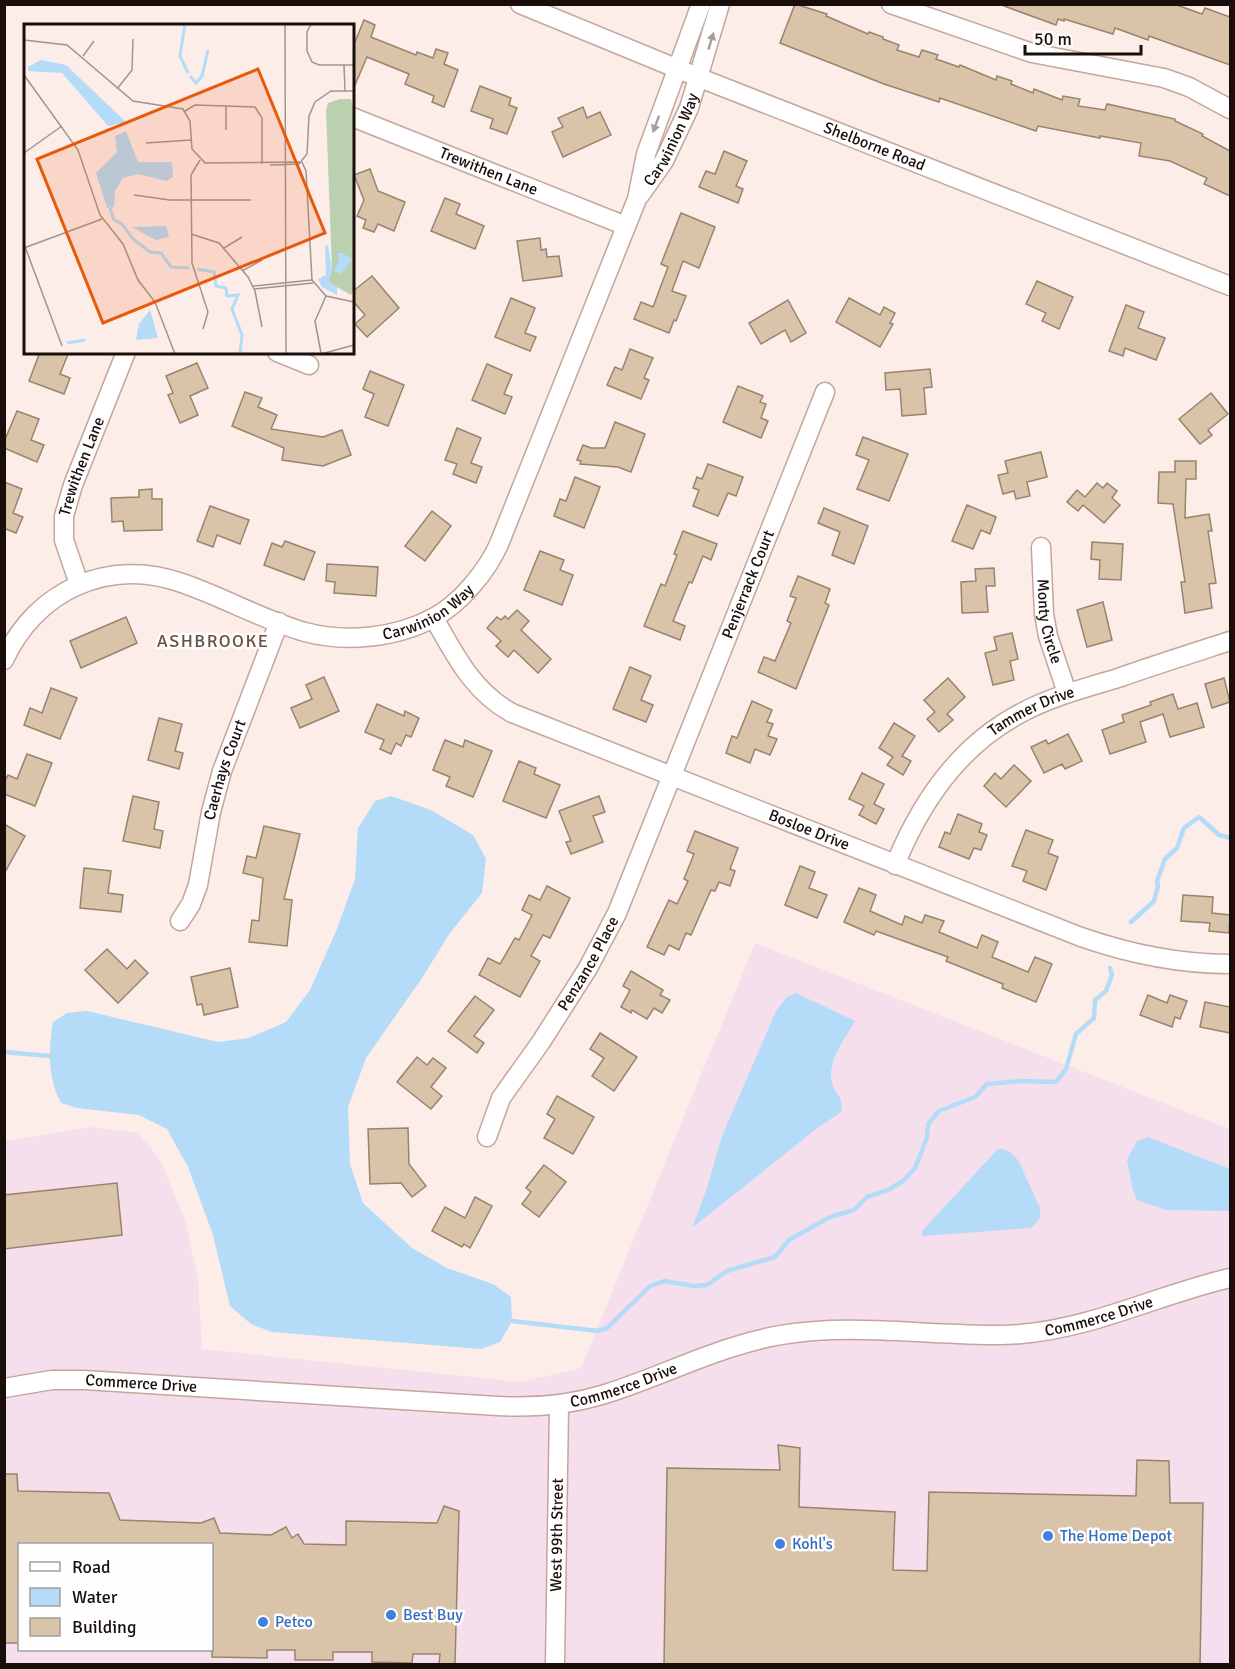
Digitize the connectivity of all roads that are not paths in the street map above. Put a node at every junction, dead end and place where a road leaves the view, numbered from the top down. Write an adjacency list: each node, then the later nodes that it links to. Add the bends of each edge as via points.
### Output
1 (520, 4): 5 (street, Shelborne Road)
2 (701, 4): 5 (street, Carwinion Way)
3 (720, 4): 6 (street, Carwinion Way, one-way to 3)
4 (891, 4): 7 (street, via 1032,53 1178,82)
5 (677, 69): 6 (street, Shelborne Road); 9 (street, Carwinion Way, one-way to 9, via 646,154)
6 (700, 78): 9 (street, Carwinion Way, via 664,161); 11 (street, Shelborne Road)
7 (1230, 109)
8 (354, 118): 10 (street, Trewithen Lane)
9 (638, 199): 10 (street, Carwinion Way)
10 (626, 226): 18 (street, Carwinion Way, via 495,554 468,590)
11 (1230, 286)
12 (125, 354): 17 (street, Trewithen Lane, via 64,516 64,540)
13 (282, 354): 14 (street)
14 (309, 365)
15 (825, 392): 23 (street, Penjerrack Court)
16 (1041, 547): 22 (street, Monty Circle, via 1044,614)
17 (79, 584): 19 (street, Carwinion Way, via 129,574 167,579); 21 (street, Carwinion Way, via 34,617)
18 (434, 618): 19 (street, Carwinion Way, via 384,634 345,638 307,632); 23 (street, Bosloe Drive, via 461,666 495,703)
19 (279, 622): 25 (street, Caerhays Court, via 222,771 198,885)
20 (1230, 641): 22 (street, Tammer Drive)
21 (4, 660)
22 (1067, 693): 24 (street, Tammer Drive, via 1022,712 970,748 927,799)
23 (671, 777): 24 (street, Bosloe Drive); 27 (street, Penzance Place, via 617,913 588,968 501,1098)
24 (894, 865): 26 (street, Bosloe Drive, via 1109,947 1169,960)
25 (180, 921)
26 (1230, 964)
27 (487, 1137)
28 (1230, 1278): 30 (street, Commerce Drive, via 1102,1318 1019,1335 826,1330 779,1335 604,1395)
29 (4, 1388): 30 (street, Commerce Drive, via 52,1380 84,1380 508,1406)
30 (559, 1405): 31 (street, West 99th Street)
31 (555, 1665)

